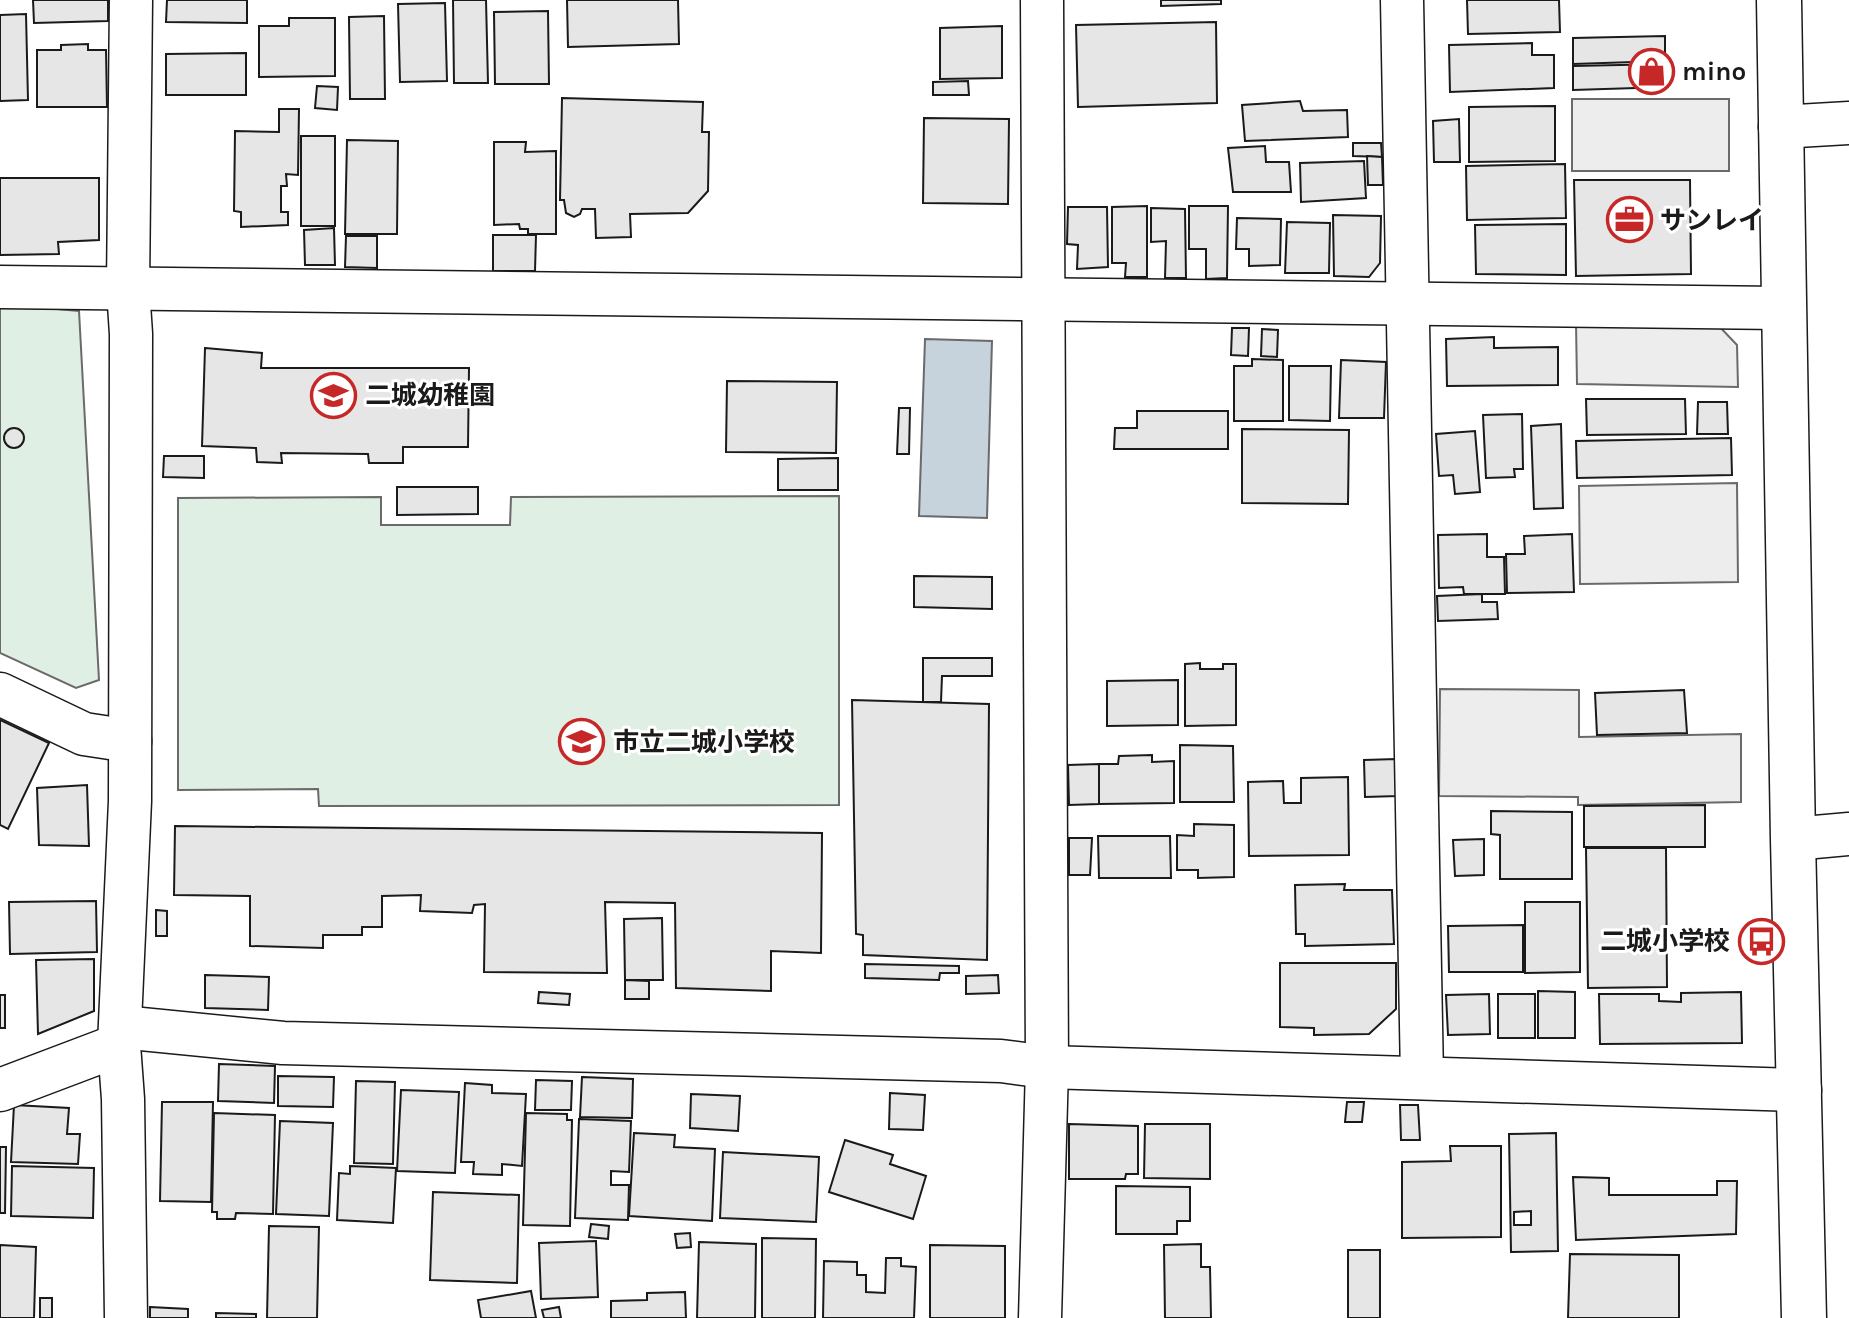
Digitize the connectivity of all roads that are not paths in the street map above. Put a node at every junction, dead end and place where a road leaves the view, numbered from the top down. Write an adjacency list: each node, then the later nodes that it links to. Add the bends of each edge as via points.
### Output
1 (131, 0): 8 (street)
2 (1042, 0): 9 (street)
3 (1402, 0): 10 (street)
4 (1779, 0): 6 (street)
5 (1849, 123): 6 (street)
6 (1780, 127): 11 (street)
7 (0, 287): 8 (street)
8 (128, 289): 9 (street); 13 (street)
9 (1043, 298): 10 (street); 17 (street)
10 (1408, 303): 11 (street); 18 (street)
11 (1784, 308): 15 (street)
12 (0, 694): 13 (street, via 84,734)
13 (130, 741): 16 (street)
14 (1849, 834): 15 (street)
15 (1793, 839): 20 (street)
16 (120, 1036): 17 (street, via 1001,1061); 19 (street); 21 (street)
17 (1047, 1067): 18 (street); 22 (street)
18 (1422, 1078): 20 (street)
19 (0, 1090)
20 (1800, 1090): 23 (street)
21 (126, 1318)
22 (1040, 1318)
23 (1804, 1318)

